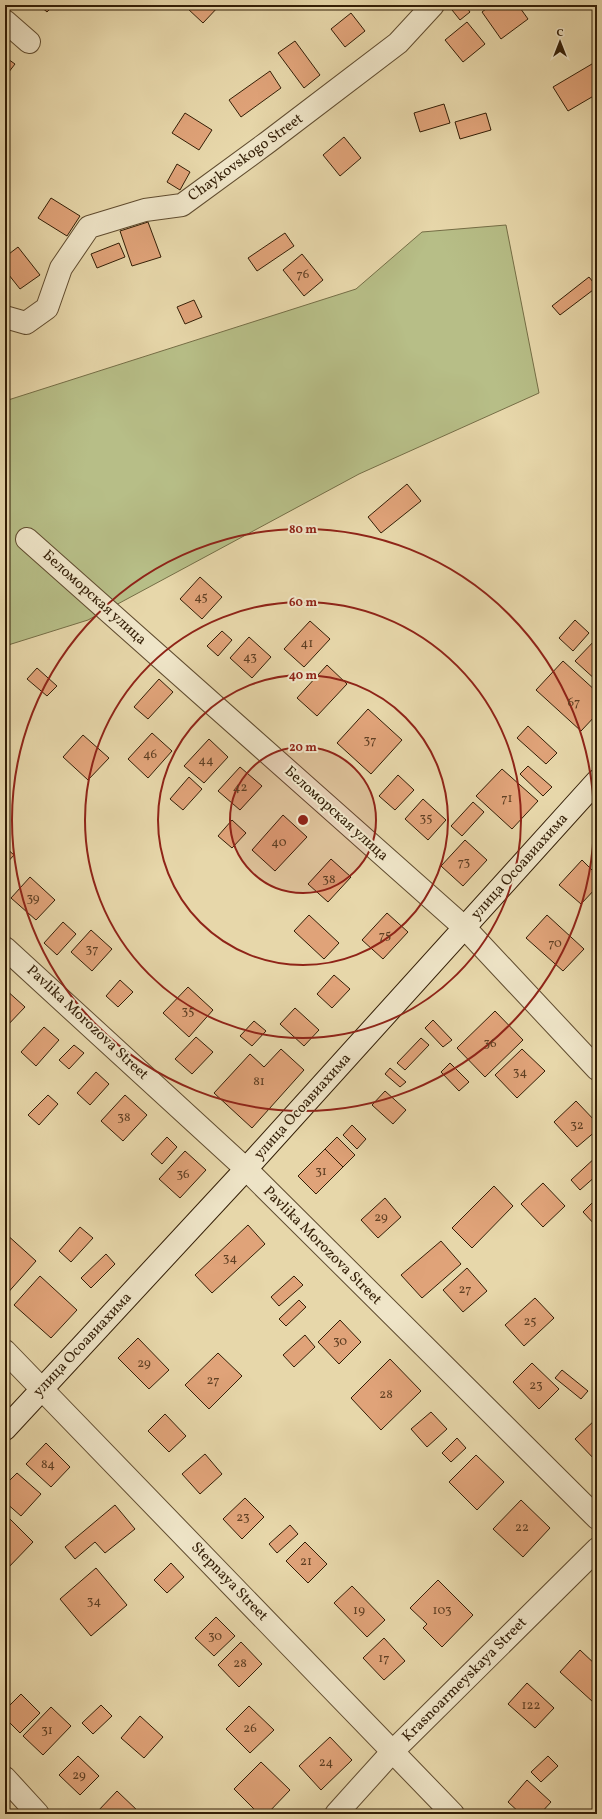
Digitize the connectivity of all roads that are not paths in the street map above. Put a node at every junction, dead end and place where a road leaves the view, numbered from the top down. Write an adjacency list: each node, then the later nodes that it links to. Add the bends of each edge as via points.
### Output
1 (433, 5): 4 (street, Chaykovskogo Street, via 398,43 182,205 145,210 89,227 61,268 47,308 26,323)
2 (5, 21): 3 (street)
3 (29, 42)
4 (5, 317)
5 (27, 539): 7 (street, Беломорская улица)
6 (597, 781): 7 (street, улица Осоавиахима)
7 (465, 928): 9 (street, Беломорская улица); 10 (street, улица Осоавиахима)
8 (5, 948): 10 (street, Pavlika Morozova Street)
9 (597, 1069)
10 (246, 1169): 12 (street, улица Осоавиахима); 14 (street, Pavlika Morozova Street)
11 (5, 1350): 12 (street, Stepnaya Street)
12 (42, 1388): 13 (street, улица Осоавиахима); 16 (street, Stepnaya Street)
13 (5, 1430)
14 (597, 1518)
15 (597, 1549): 16 (street, Krasnoarmeyskaya Street)
16 (392, 1752): 19 (street, Krasnoarmeyskaya Street); 20 (street, Stepnaya Street)
17 (5, 1778): 18 (street)
18 (38, 1814)
19 (336, 1814)
20 (453, 1814)

